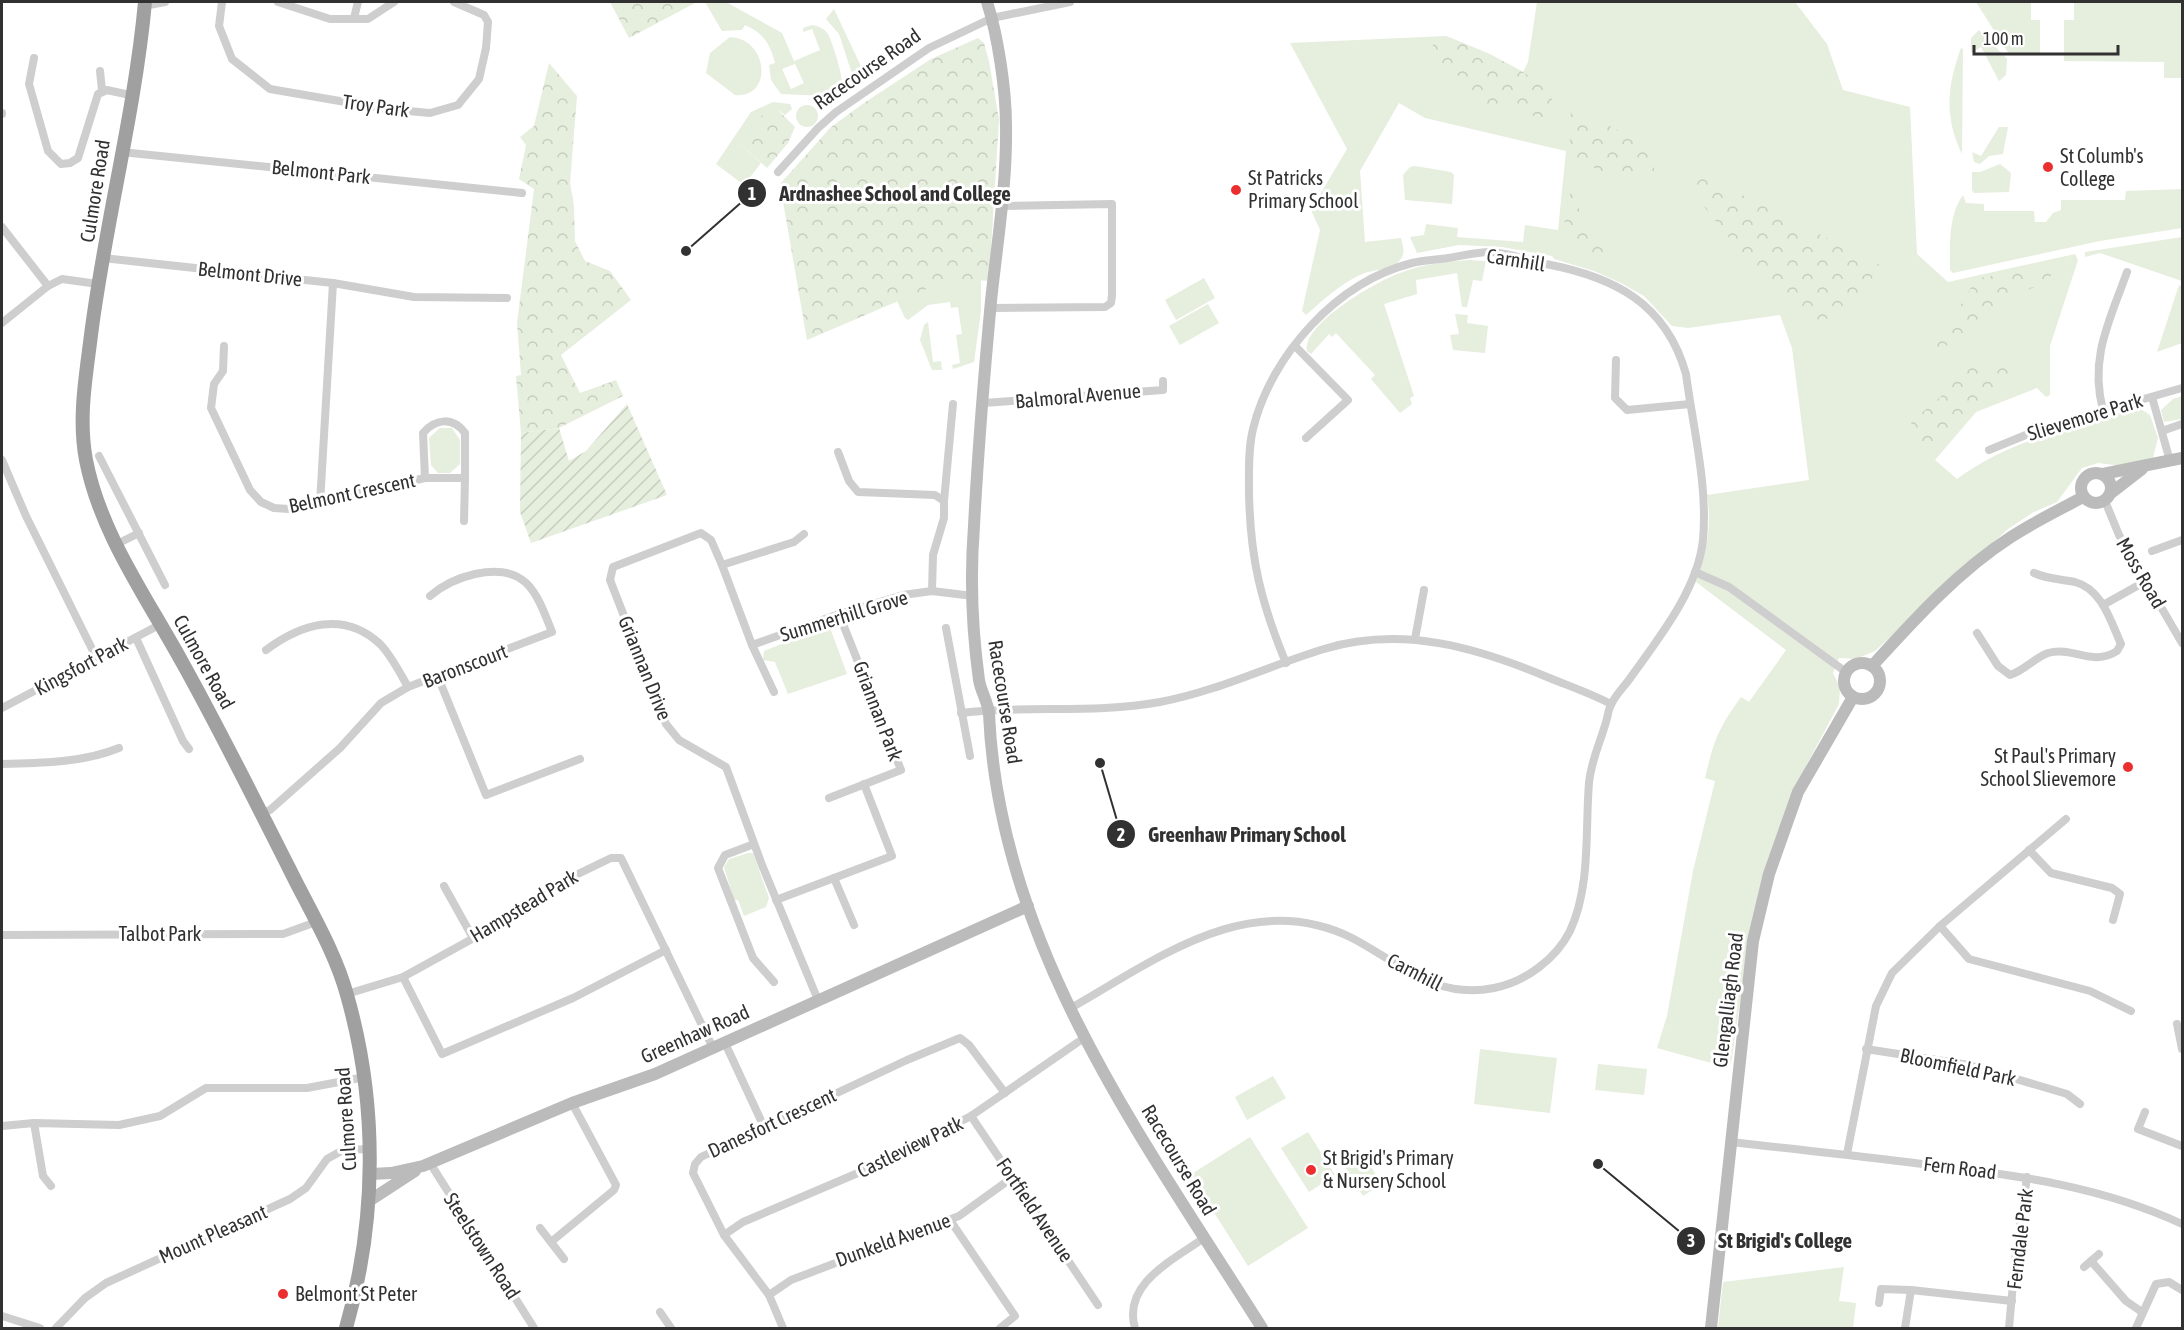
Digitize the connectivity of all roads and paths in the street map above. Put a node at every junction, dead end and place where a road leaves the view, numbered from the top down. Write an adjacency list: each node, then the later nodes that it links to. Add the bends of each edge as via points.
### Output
1 (165, 2): 9 (street)
2 (222, 2): 6 (street, Troy Park, via 219,26 232,59 270,89 430,113 458,105 479,79 486,48 488,22 484,15)
3 (278, 2): 10 (street, via 321,17)
4 (358, 2): 10 (street)
5 (394, 2): 10 (street, via 368,19)
6 (454, 2)
7 (987, 2): 11 (main road, Racecourse Road)
8 (1070, 2): 11 (street)
9 (144, 4): 15 (highway, Culmore Road)
10 (354, 18)
11 (992, 18): 17 (street, Racecourse Road, via 929,48 856,97 818,128); 19 (main road, Racecourse Road, via 1006,125)
12 (34, 58): 14 (street, via 29,84 48,152 61,164 78,158)
13 (100, 71): 14 (street)
14 (102, 90): 15 (street)
15 (130, 95): 16 (highway, Culmore Road)
16 (121, 152): 18 (street, Belmont Park); 21 (highway, Culmore Road)
17 (778, 172)
18 (522, 193)
19 (1000, 206): 27 (main road, Racecourse Road); 27 (street, via 1112,204 1112,295 1105,307)
20 (2, 227): 25 (street)
21 (103, 258): 23 (street, Belmont Drive); 24 (highway, Culmore Road)
22 (2127, 272): 38 (street, via 2099,354 2098,391)
23 (333, 283): 26 (street, Belmont Drive, via 395,295); 54 (street)
24 (99, 285): 25 (street, via 62,279); 59 (highway, Culmore Road, via 82,435 95,500)
25 (48, 286): 28 (street)
26 (507, 298)
27 (990, 308): 35 (main road, Racecourse Road)
28 (2, 323)
29 (224, 346): 54 (street, Belmont Crescent, via 223,372 214,384 211,408 250,490 274,508)
30 (1295, 346): 37 (street, Carnhill, via 1329,309 1374,279 1412,263 1491,252 1594,276 1634,296 1671,334 1686,374); 41 (street, via 1348,400); 81 (street, Carnhill, via 1267,389 1253,430 1249,464 1254,564 1267,615)
31 (1616, 360): 37 (street, via 1615,398 1627,410)
32 (1163, 381): 35 (street, Balmoral Avenue, via 1163,390)
33 (2182, 388): 34 (street, Slievemore Park)
34 (2152, 397): 38 (street, Slievemore Park); 40 (street)
35 (984, 403): 69 (main road, Racecourse Road)
36 (953, 404): 53 (street)
37 (1690, 405): 62 (street, Carnhill, via 1703,504 1703,542)
38 (2103, 410): 42 (street, Slievemore Park)
39 (2182, 424): 40 (street, Slievemore Park)
40 (2162, 431): 45 (street)
41 (1306, 438)
42 (1989, 450)
43 (838, 452): 53 (street, via 849,481 858,492 935,495)
44 (99, 456): 56 (street)
45 (2176, 459): 47 (main road)
46 (2, 460): 80 (street)
47 (2145, 467): 48 (main road); 52 (main road)
48 (2103, 474): 51 (main road, via 2093,473 2084,478); 52 (main road, via 2110,481)
49 (425, 478): 50 (street, Belmont Crescent); 50 (street, via 423,433 430,424 443,421 453,422 465,433); 54 (street, Belmont Crescent)
50 (465, 478): 55 (street)
51 (2084, 497): 52 (main road, via 2096,504); 82 (main road, via 2011,537 1972,566)
52 (2108, 497): 64 (street, Moss Road, via 2119,535)
53 (944, 501): 67 (street, via 944,518 933,555)
54 (320, 503)
55 (464, 521)
56 (139, 533): 59 (street); 65 (street)
57 (804, 534): 61 (street, via 794,542)
58 (2182, 540): 60 (street)
59 (117, 544): 72 (highway, Culmore Road)
60 (2152, 551)
61 (722, 565): 78 (street, Griannan Drive); 101 (street, Griannan Drive, via 711,540 701,533 613,567 610,580 666,724 678,740 726,767)
62 (1695, 572): 83 (street, via 1729,587); 88 (street, Carnhill, via 1672,615)
63 (2034, 573): 70 (street, via 2089,588)
64 (2145, 581): 70 (street); 77 (street, Moss Road)
65 (165, 585)
66 (1424, 590): 76 (street)
67 (932, 591): 69 (street, Summerhill Grove); 71 (street, Summerhill Grove, via 903,595)
68 (430, 596): 84 (street, Baronscourt, via 444,584 465,576 495,570 510,572 534,590 552,632)
69 (972, 596): 90 (main road, Racecourse Road, via 980,683)
70 (2103, 605): 74 (street, via 2121,644 2110,656 2098,659 2048,653 2010,675 1998,666)
71 (839, 614): 78 (street, Summerhill Grove); 97 (street, Griannan Park, via 901,770)
72 (161, 624): 75 (street, Kingsfort Park); 99 (highway, Culmore Road)
73 (946, 628): 91 (street)
74 (1977, 633)
75 (136, 638): 80 (street, Kingsfort Park); 93 (street)
76 (1415, 639): 81 (street, via 1366,640); 88 (street, via 1468,648)
77 (2182, 642)
78 (752, 645): 86 (street, Griannan Drive)
79 (266, 650): 85 (street, via 279,640 322,623 341,622 381,644)
80 (96, 657): 89 (street, Kingsfort Park)
81 (1286, 663): 90 (street, via 1200,694 1114,709)
82 (1872, 666): 83 (main road, via 1856,664); 87 (main road, via 1879,675 1876,692 1867,698)
83 (1846, 672): 87 (main road, via 1845,688)
84 (438, 677): 85 (street, Baronscourt); 95 (street, via 486,795)
85 (408, 687): 99 (street, Baronscourt, via 381,703 340,748 270,810)
86 (774, 692)
87 (1853, 697): 135 (main road, Glengalliagh Road, via 1798,792 1769,874 1753,941)
88 (1611, 704): 118 (street, Carnhill, via 1593,758 1584,876 1576,915 1558,949 1530,974 1497,988 1452,990 1405,970 1334,931 1268,920 1204,934)
89 (2, 708)
90 (989, 710): 91 (street); 106 (main road, Racecourse Road, via 988,730 1004,819)
91 (961, 713): 94 (street)
92 (118, 748): 96 (street, via 76,759)
93 (189, 749)
94 (969, 756)
95 (580, 759)
96 (2, 764)
97 (864, 784): 98 (street, Griannan Park); 103 (street, via 892,856)
98 (829, 798)
99 (261, 813): 108 (highway, Culmore Road)
100 (2066, 819): 102 (street)
101 (754, 844): 105 (street, Griannan Drive); 115 (street, via 725,855 718,868 753,958)
102 (2029, 850): 107 (street, via 2051,873 2112,888 2120,894); 110 (street)
103 (834, 878): 105 (street); 109 (street)
104 (444, 885): 112 (street)
105 (776, 900): 117 (street, Griannan Drive)
106 (1028, 906): 117 (main road, Greenhaw Road); 118 (main road, Racecourse Road)
107 (2113, 920)
108 (316, 922): 111 (street, Talbot Park, via 283,934); 116 (highway, Culmore Road)
109 (854, 925)
110 (1940, 926): 119 (street, via 1969,959 2090,991); 124 (street, via 1892,973 1876,1006)
111 (2, 935)
112 (472, 938): 113 (street, Hampstead Park, via 555,885 611,858 621,858); 114 (street, Hampstead Park)
113 (666, 950): 114 (street, via 573,998 442,1054); 123 (street, Hampstead Park)
114 (403, 977): 116 (street, Hampstead Park)
115 (774, 982)
116 (347, 993): 126 (highway, Culmore Road)
117 (818, 1000): 122 (main road, Greenhaw Road)
118 (1069, 1009): 121 (main road, Racecourse Road)
119 (2131, 1011)
120 (2177, 1024): 125 (street)
121 (1084, 1038): 127 (street, Castleview Patk); 149 (main road, Racecourse Road)
122 (725, 1043): 123 (main road, Greenhaw Road); 134 (street)
123 (713, 1048): 128 (main road, Greenhaw Road, via 614,1090)
124 (1866, 1049): 129 (street, Bloomfield Park, via 1969,1065 2067,1094); 138 (street)
125 (2182, 1049)
126 (365, 1077): 132 (street, via 307,1088 206,1088 160,1116 119,1125); 137 (highway, Culmore Road)
127 (1005, 1093): 131 (street, Castleview Patk); 134 (street, Danesfort Crescent, via 960,1038)
128 (572, 1103): 139 (main road, Greenhaw Road); 150 (street, via 616,1185)
129 (2080, 1104)
130 (2145, 1112): 136 (street, via 2138,1129)
131 (971, 1116): 141 (street, Fortfield Avenue); 148 (street, Castleview Patk, via 879,1164 743,1222)
132 (34, 1123): 133 (street); 143 (street, via 43,1176)
133 (2, 1126)
134 (764, 1127): 148 (street, Danesfort Crescent, via 701,1157 695,1164 693,1173)
135 (1732, 1142): 138 (street, Fern Road); 173 (main road, Glengalliagh Road)
136 (2182, 1146)
137 (371, 1149): 140 (highway, Culmore Road); 166 (street, Mount Pleasant, via 343,1150 327,1159 306,1188 290,1199 106,1283 85,1298)
138 (1847, 1154): 142 (street, Fern Road)
139 (427, 1165): 140 (main road, Greenhaw Road); 144 (main road); 168 (street, Steelstown Road)
140 (370, 1174): 144 (highway, Culmore Road)
141 (1013, 1177): 145 (street, Dunkeld Avenue); 160 (street, Fortfield Avenue)
142 (2028, 1177): 146 (street, Fern Road, via 2111,1197); 158 (street, Ferndale Park)
143 (51, 1186)
144 (369, 1201): 167 (highway, Culmore Road)
145 (950, 1220): 157 (street, Dunkeld Avenue, via 791,1280); 170 (street, via 1015,1316)
146 (2182, 1224)
147 (540, 1228): 150 (street)
148 (724, 1235): 157 (street, Danesfort Crescent)
149 (1204, 1238): 171 (street, via 1167,1263 1137,1293 1132,1308); 172 (main road, Racecourse Road)
150 (551, 1242): 152 (street)
151 (2099, 1254): 153 (street)
152 (564, 1259)
153 (2091, 1261): 154 (street); 162 (street)
154 (2084, 1267)
155 (1911, 1290): 158 (street, Ferndale Park); 159 (street, Ferndale Park, via 1881,1289); 174 (street)
156 (2182, 1290): 162 (street, via 2169,1282 2156,1284)
157 (769, 1295): 169 (street, Danesfort Crescent)
158 (2012, 1300): 175 (street, Ferndale Park)
159 (1879, 1303)
160 (1098, 1305)
161 (660, 1312): 164 (street)
162 (2142, 1312): 176 (street)
163 (2, 1316): 165 (street)
164 (666, 1327)
165 (40, 1329)
166 (57, 1329)
167 (346, 1329)
168 (534, 1329)
169 (783, 1329)
170 (1000, 1329)
171 (1135, 1329)
172 (1262, 1329)
173 (1711, 1329)
174 (1905, 1329)
175 (2009, 1329)
176 (2136, 1329)

